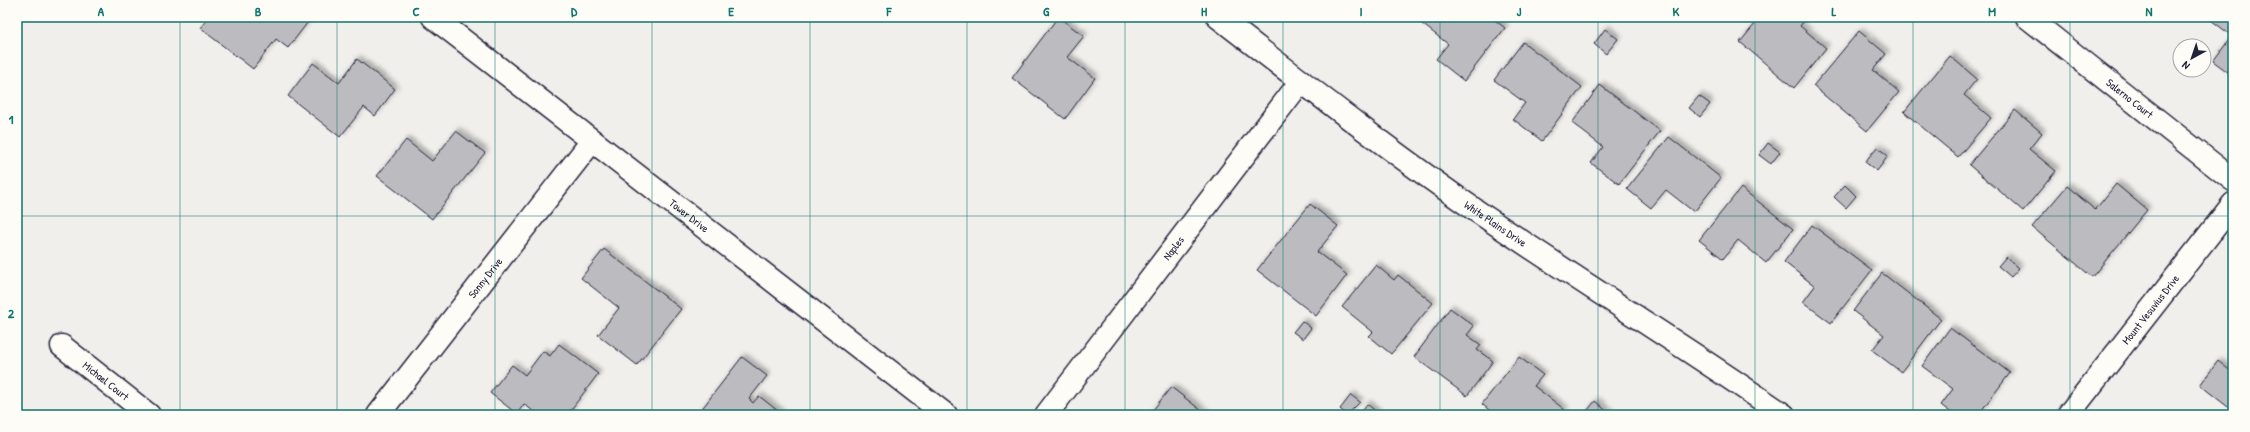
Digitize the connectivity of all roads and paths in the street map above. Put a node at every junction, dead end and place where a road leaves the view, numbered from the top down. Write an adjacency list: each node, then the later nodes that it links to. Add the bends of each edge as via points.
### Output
1 (433, 17): 5 (street, Tower Drive)
2 (1218, 17): 4 (street, White Plains Drive)
3 (2027, 17): 6 (street, Salerno Court)
4 (1301, 81): 12 (street, Naples); 13 (street, White Plains Drive, via 1466,204 1699,356)
5 (592, 140): 10 (street, Sonny Drive); 11 (street, Tower Drive)
6 (2233, 180)
7 (2233, 204): 14 (street, Mount Vesuvius Drive)
8 (62, 346): 9 (street, Michael Court)
9 (149, 415)
10 (378, 415)
11 (946, 415)
12 (1046, 415)
13 (1784, 415)
14 (2068, 415)

